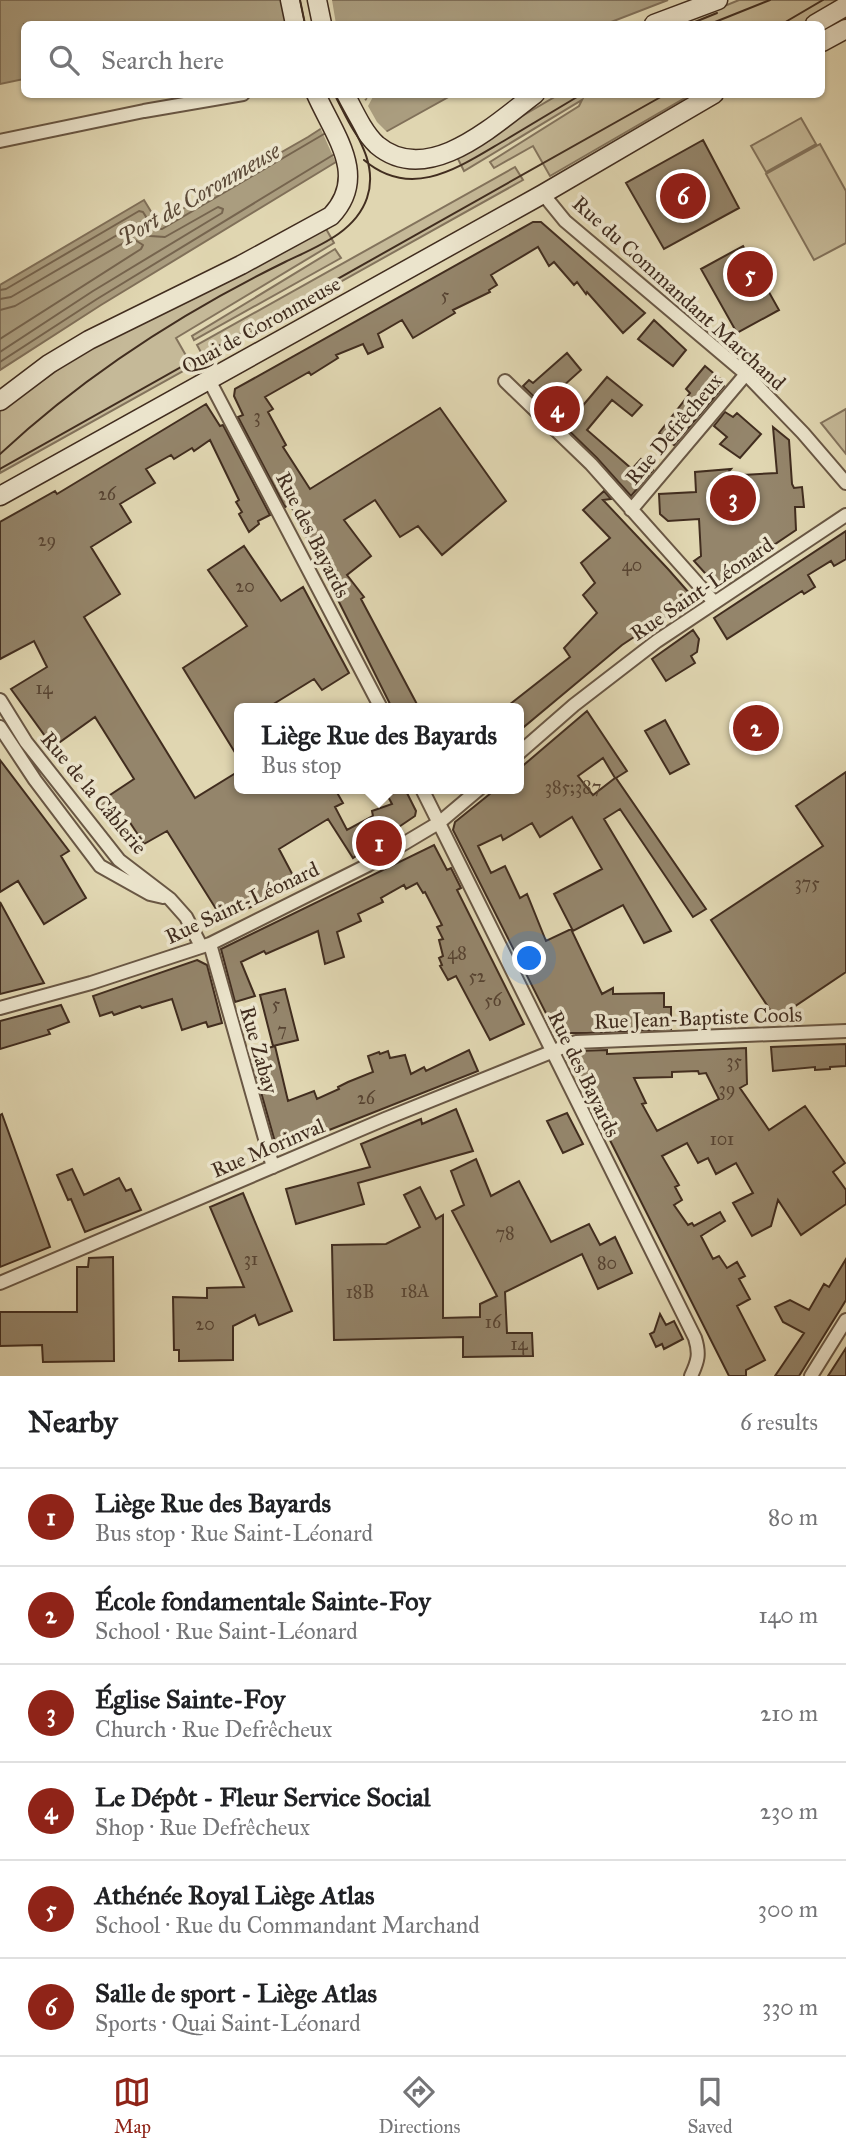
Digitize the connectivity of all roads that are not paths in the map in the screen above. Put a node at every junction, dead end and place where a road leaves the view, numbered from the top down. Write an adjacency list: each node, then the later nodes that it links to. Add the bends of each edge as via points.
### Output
1 (290, 0): 5 (street)
2 (317, 0): 6 (street)
3 (719, 0): 7 (street)
4 (846, 6): 8 (street)
5 (294, 21)
6 (321, 21)
7 (662, 21)
8 (820, 21)
9 (220, 98): 14 (street)
10 (318, 98): 19 (street, via 347,163 348,186 338,208 322,222 241,265 110,328 49,364)
11 (347, 98): 12 (street, via 378,145 407,159 440,156)
12 (530, 98)
13 (707, 98): 15 (street, Quai de Coronmeuse)
14 (0, 141)
15 (544, 194): 16 (street, Rue du Commandant Marchand, via 565,221); 17 (street, Quai de Coronmeuse)
16 (746, 374): 20 (street, Rue du Commandant Marchand); 22 (street, Rue Defrêcheux)
17 (209, 380): 21 (street, Quai de Coronmeuse); 26 (street, Rue des Bayards)
18 (505, 381): 22 (street, Rue Defrêcheux, via 591,464)
19 (0, 401)
20 (846, 484)
21 (0, 496)
22 (631, 510): 24 (street, Rue Defrêcheux)
23 (846, 515): 24 (street, Rue Saint-Léonard)
24 (714, 602): 28 (street, Rue Saint-Léonard, via 573,705)
25 (0, 700): 32 (street, Rue de la Câblerie, via 26,742 119,860)
26 (378, 703)
27 (0, 727): 32 (street, Rue de la Câblerie, via 100,866 149,894)
28 (524, 749)
29 (425, 794): 31 (street, Rue des Bayards)
30 (473, 794): 31 (street, Rue Saint-Léonard)
31 (440, 822): 33 (street, Rue Saint-Léonard, via 368,865); 36 (street, Rue des Bayards)
32 (170, 899): 33 (street, Rue de la Câblerie)
33 (205, 945): 34 (street, Rue Saint-Léonard, via 91,984); 37 (street, Rue Zabay)
34 (0, 1008)
35 (846, 1031): 36 (street, Rue Jean-Baptiste Cools, via 576,1042)
36 (553, 1052): 37 (street, Rue Morinval); 40 (street, Rue des Bayards, via 695,1338 700,1352)
37 (273, 1167): 38 (street, Rue Morinval)
38 (0, 1283)
39 (846, 1320): 41 (street)
40 (691, 1376)
41 (811, 1376)

